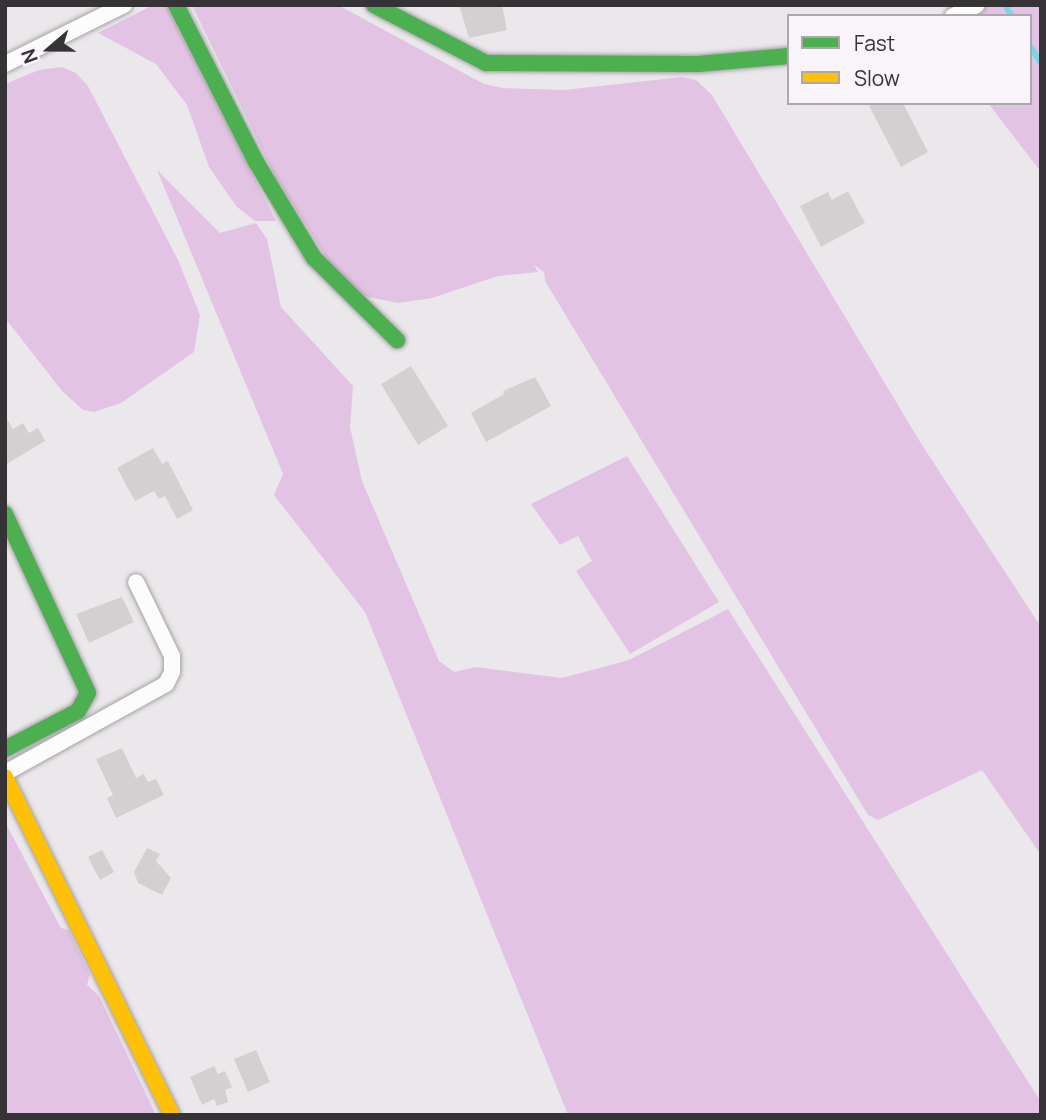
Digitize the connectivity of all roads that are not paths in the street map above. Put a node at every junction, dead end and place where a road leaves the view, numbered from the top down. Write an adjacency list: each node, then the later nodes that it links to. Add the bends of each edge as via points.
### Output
1 (124, 5): 5 (street)
2 (176, 5): 6 (street, via 256,162 314,258)
3 (374, 5): 4 (street, via 486,63 698,64)
4 (787, 56)
5 (5, 64)
6 (397, 340)
7 (5, 514): 9 (street, via 88,693 78,710)
8 (136, 582): 10 (street, via 172,656 166,684)
9 (5, 749)
10 (5, 775): 11 (street)
11 (172, 1115)

